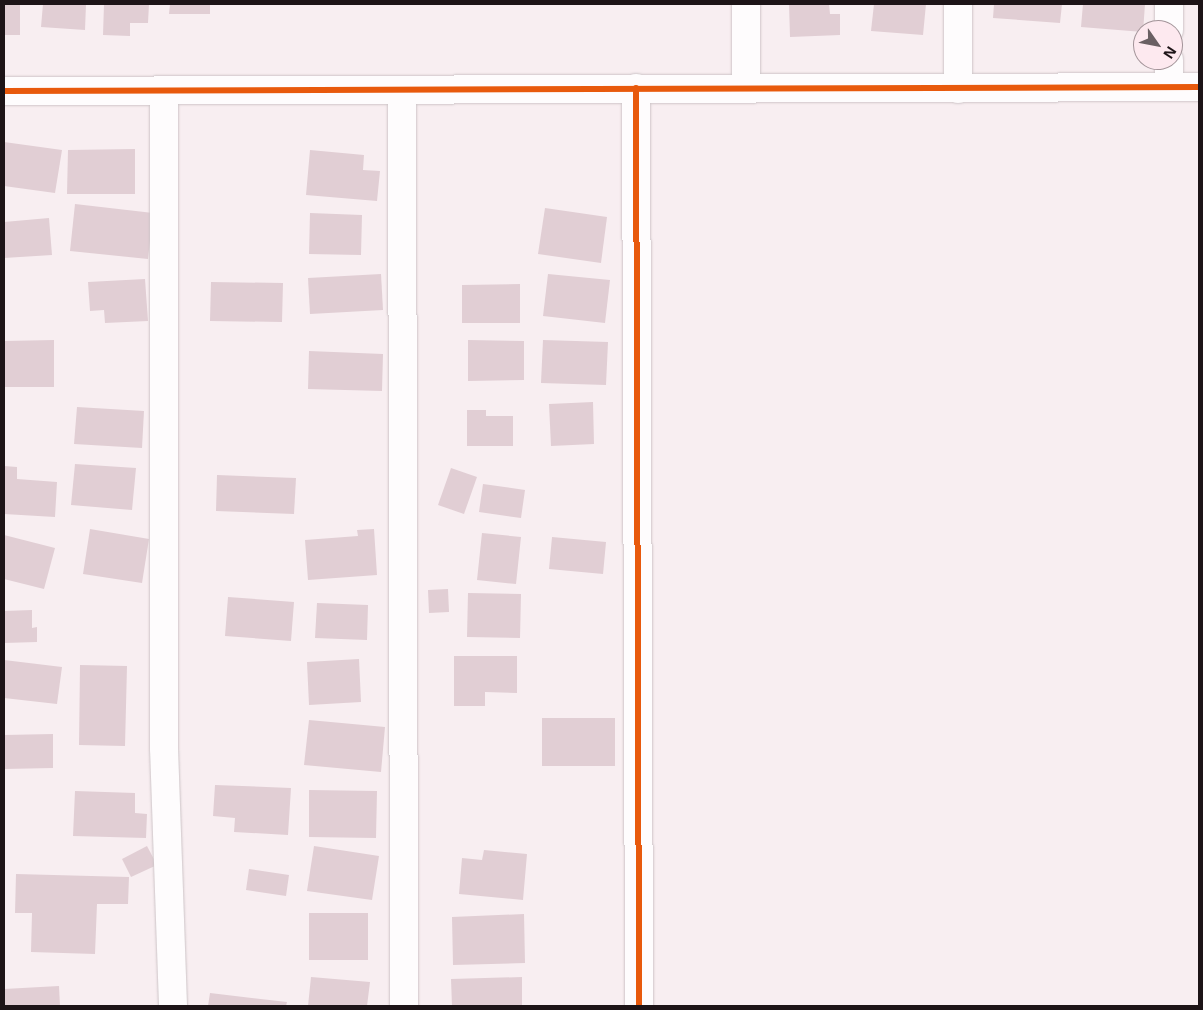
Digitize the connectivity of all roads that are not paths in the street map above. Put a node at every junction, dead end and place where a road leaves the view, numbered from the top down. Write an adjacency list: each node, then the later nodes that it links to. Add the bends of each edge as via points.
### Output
1 (746, 4): 10 (street)
2 (958, 4): 9 (street)
3 (1169, 4): 4 (street)
4 (1169, 20)
5 (1169, 70): 6 (street)
6 (1169, 87): 7 (street); 9 (street)
7 (1199, 87)
8 (636, 88): 10 (street); 11 (street); 16 (street)
9 (958, 88): 10 (street)
10 (746, 89)
11 (402, 90): 13 (street); 15 (street)
12 (4, 91): 13 (street)
13 (164, 91): 14 (street, via 164,748)
14 (173, 1006)
15 (404, 1006)
16 (639, 1006)

